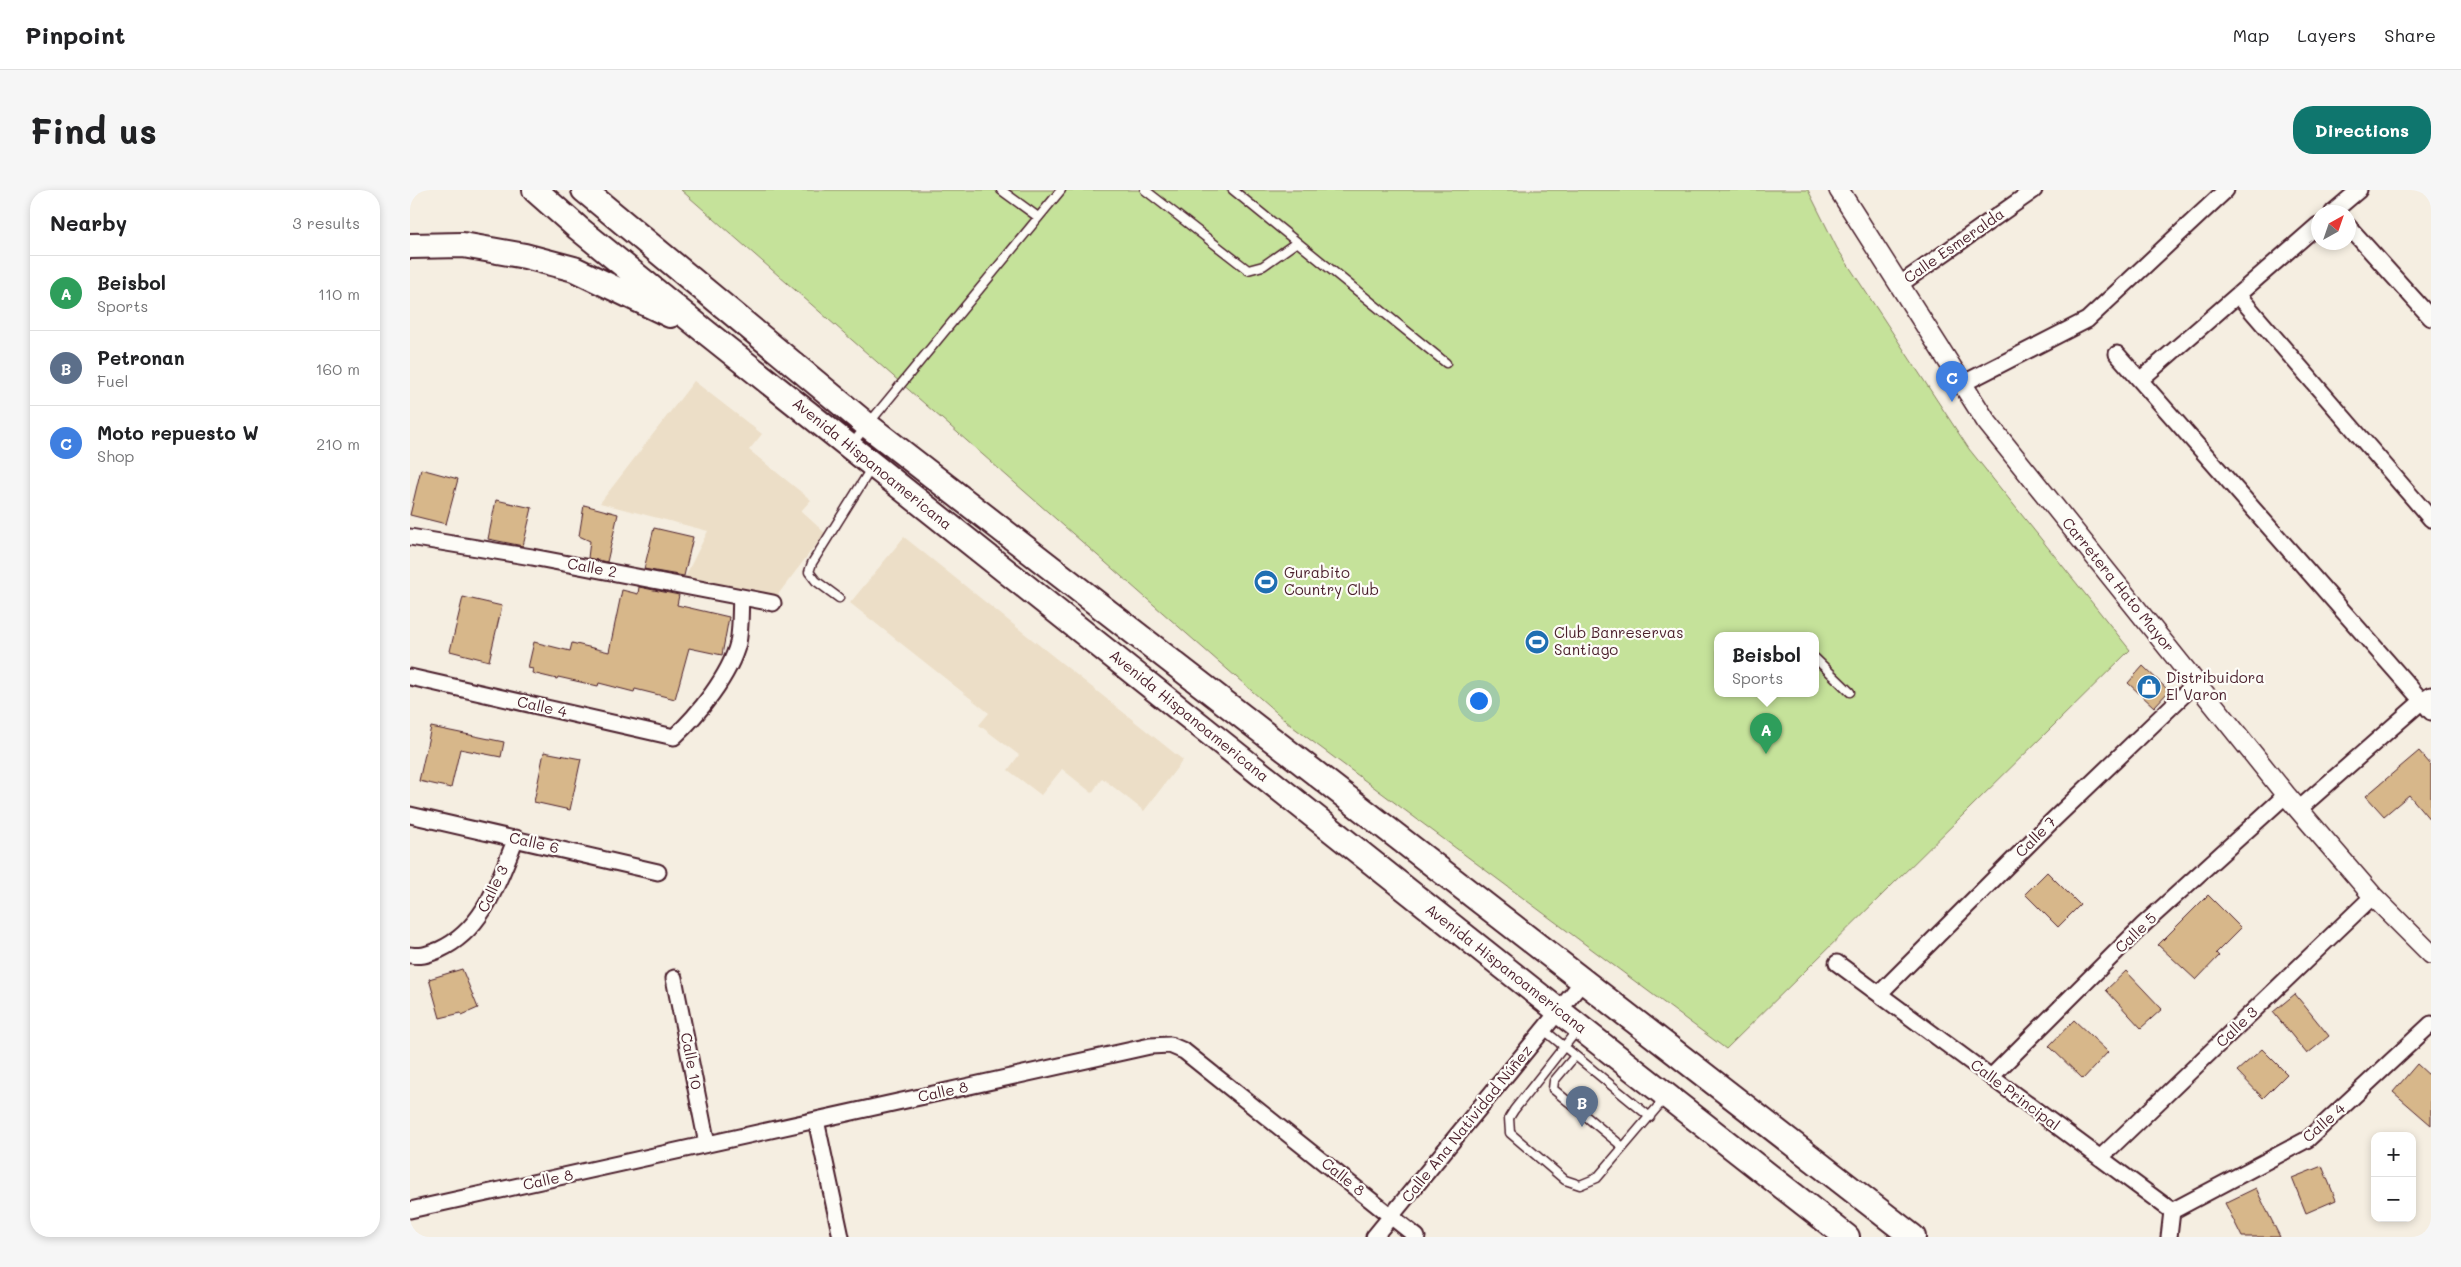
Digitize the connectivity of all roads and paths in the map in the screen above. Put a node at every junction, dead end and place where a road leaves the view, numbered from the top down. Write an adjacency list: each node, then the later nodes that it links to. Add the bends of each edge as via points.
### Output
1 (536, 190): 22 (main road, Avenida Hispanoamericana)
2 (584, 190): 20 (main road)
3 (603, 190): 20 (main road)
4 (1000, 190): 13 (lane)
5 (1145, 190): 16 (lane, via 1248,270 1263,266)
6 (1233, 190): 16 (lane)
7 (1839, 190): 18 (street, Carretera Hato Mayor)
8 (2034, 190): 18 (street, Calle Esmeralda)
9 (2226, 190): 26 (street, via 2087,320)
10 (2359, 190): 12 (street)
11 (1058, 191): 13 (lane)
12 (2343, 205)
13 (1038, 217): 27 (lane)
14 (2311, 231): 19 (street)
15 (2356, 235): 21 (street)
16 (1297, 242): 24 (lane)
17 (410, 246): 22 (main road, via 463,244 574,269)
18 (1899, 285): 26 (street, Carretera Hato Mayor)
19 (2238, 295): 25 (street); 30 (street)
20 (718, 301): 27 (main road, Avenida Hispanoamericana)
21 (2431, 318)
22 (707, 333): 28 (main road, Avenida Hispanoamericana)
23 (2117, 354): 25 (street)
24 (1446, 363)
25 (2140, 380): 39 (street)
26 (1962, 384): 37 (street, Carretera Hato Mayor, via 1986,421)
27 (867, 425): 28 (lane); 50 (main road, Avenida Hispanoamericana)
28 (850, 447): 29 (main road, Avenida Hispanoamericana)
29 (873, 465): 33 (lane, via 809,572); 52 (main road, Avenida Hispanoamericana)
30 (2431, 519)
31 (410, 537): 32 (street, Calle 2)
32 (741, 597): 34 (street, Calle 2); 36 (street, Calle 4, via 738,641 729,668 692,720 674,737)
33 (839, 598)
34 (773, 602)
35 (1819, 662): 38 (lane)
36 (410, 677)
37 (2196, 683): 40 (street, Carretera Hato Mayor); 51 (street, Calle 7)
38 (1850, 692)
39 (2428, 703): 41 (street)
40 (2286, 795): 41 (street, Carretera Hato Mayor); 58 (street, Calle 5, via 2143,925)
41 (2299, 809): 45 (street, Carretera Hato Mayor)
42 (410, 815): 43 (street, Calle 6)
43 (516, 838): 44 (street, Calle 6); 47 (street, Calle 3, via 483,914 455,943 421,957)
44 (658, 872)
45 (2374, 896): 46 (street, Carretera Hato Mayor); 64 (street, Calle 3)
46 (2431, 954)
47 (410, 955)
48 (1837, 963): 51 (street, Calle Principal)
49 (674, 978): 62 (street, Calle 10)
50 (1584, 980): 52 (street, Calle Ana Natividad Núñez); 72 (main road, Avenida Hispanoamericana)
51 (1879, 994): 58 (street, Calle Principal)
52 (1560, 1012): 54 (main road, Avenida Hispanoamericana); 55 (street, Calle Ana Natividad Núñez)
53 (2431, 1024): 66 (street, Calle 4, via 2308,1139)
54 (1580, 1027): 56 (lane); 59 (main road, Avenida Hispanoamericana)
55 (1544, 1030): 56 (lane); 67 (street, Calle Ana Natividad Núñez)
56 (1564, 1047): 57 (lane); 63 (lane, via 1514,1110 1509,1118 1510,1133 1565,1180 1580,1185 1597,1178)
57 (1575, 1056): 60 (lane); 63 (lane, via 1553,1084 1553,1089)
58 (1990, 1077): 64 (street, Calle Principal)
59 (1667, 1096): 60 (lane); 71 (main road, Avenida Hispanoamericana)
60 (1650, 1117): 63 (lane)
61 (816, 1120): 62 (street, Calle 8); 67 (street, Calle 8, via 1150,1046 1170,1046 1184,1051); 68 (street)
62 (708, 1144): 65 (street, Calle 8)
63 (1623, 1148)
64 (2100, 1158): 66 (street, Calle Principal)
65 (410, 1210)
66 (2172, 1212): 73 (street)
67 (1391, 1216): 69 (street, Calle Ana Natividad Núñez); 70 (street, Calle 8)
68 (840, 1237)
69 (1374, 1237)
70 (1418, 1237)
71 (1847, 1237)
72 (1913, 1237)
73 (2169, 1237)

